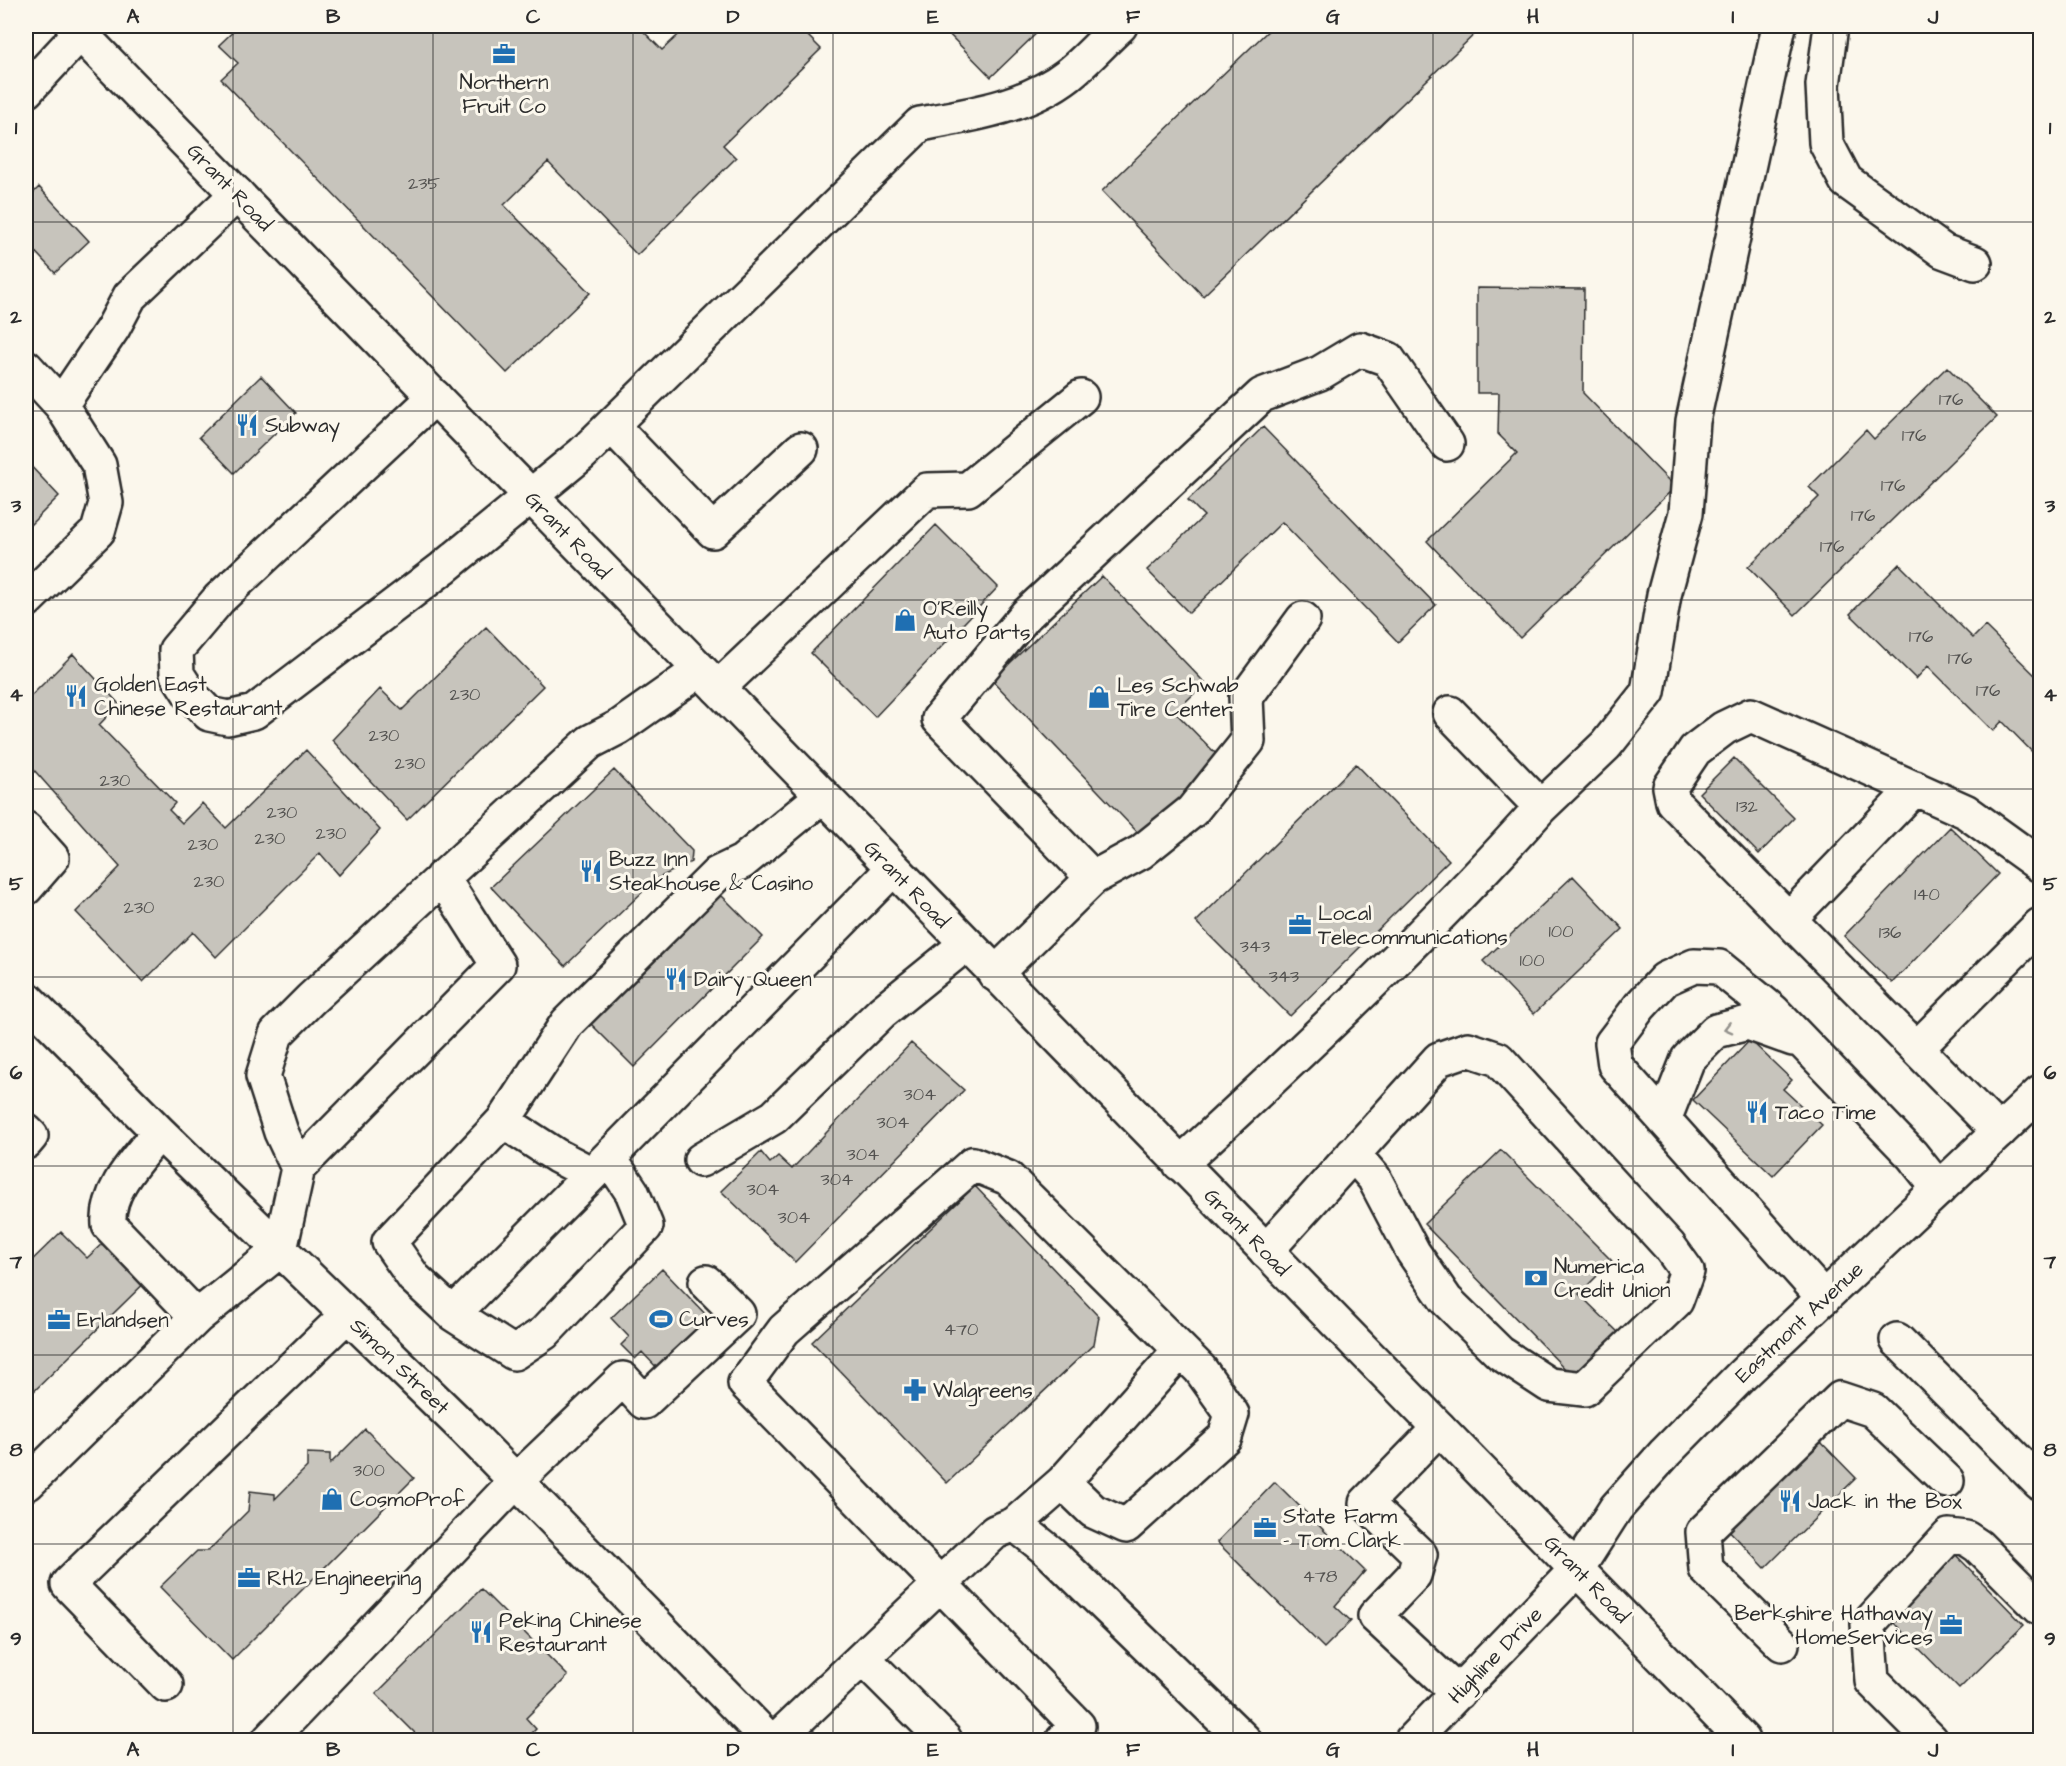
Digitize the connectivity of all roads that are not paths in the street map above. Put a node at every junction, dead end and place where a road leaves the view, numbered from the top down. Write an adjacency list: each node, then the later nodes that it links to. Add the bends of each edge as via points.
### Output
1 (1120, 26): 12 (main road, via 1068,75 1020,101 920,124)
2 (1779, 26): 22 (main road, via 1693,421 1686,513 1664,595 1648,693 1606,745)
3 (1831, 26): 7 (main road, via 1823,85 1826,143 1846,181 1943,251)
4 (77, 29): 5 (main road); 6 (main road, Grant Road)
5 (26, 91)
6 (237, 194): 9 (main road, Grant Road); 11 (main road, via 130,296)
7 (1975, 263)
8 (26, 368): 11 (main road)
9 (435, 397): 15 (main road, Grant Road); 15 (main road, via 219,599 176,650 177,674 209,714 228,718 254,712)
10 (1081, 398): 18 (main road, via 968,489 927,490)
11 (61, 405): 16 (main road, via 99,465 106,503 98,531)
12 (612, 426): 14 (main road, via 713,531); 15 (main road)
13 (1447, 444): 27 (main road, via 1388,359 1360,349 1320,373 1262,395 1026,615 939,719)
14 (801, 449)
15 (532, 498): 18 (main road, Grant Road)
16 (26, 601)
17 (1303, 619): 27 (main road, via 1245,697 1248,741 1192,811 1141,852)
18 (709, 679): 21 (main road, Grant Road); 26 (main road, via 590,742)
19 (1450, 712): 22 (main road)
20 (1914, 788): 24 (main road, via 1965,811); 29 (main road); 29 (main road, via 1751,715 1724,728 1695,750 1670,787 1673,802)
21 (822, 795): 25 (main road, Grant Road); 38 (main road, via 742,862 717,874 567,1023)
22 (1541, 807): 46 (main road, via 1501,852 1300,1052)
23 (26, 830): 28 (main road, via 52,858)
24 (2040, 865)
25 (893, 868): 31 (main road, Grant Road); 43 (main road)
26 (442, 877): 47 (main road, via 276,1034 263,1076 281,1132); 47 (main road, via 498,965)
27 (1093, 878): 32 (main road)
28 (26, 888)
29 (1789, 919): 35 (main road)
30 (2040, 925): 35 (main road)
31 (966, 944): 32 (main road, Grant Road); 45 (main road, via 882,1012 774,1117)
32 (995, 974): 46 (main road, Grant Road)
33 (26, 998): 40 (main road, Simon Street)
34 (1803, 1043): 37 (main road, one-way to 37, via 1748,1023 1716,1031 1688,1059); 37 (main road, via 1773,1011 1719,967 1695,966 1665,980 1612,1043 1615,1065); 49 (main road, via 1912,1155)
35 (1917, 1048): 41 (main road)
36 (2040, 1093): 41 (main road, Eastmont Avenue)
37 (1664, 1120): 53 (main road)
38 (503, 1121): 48 (main road); 54 (main road, via 389,1242 414,1278)
39 (26, 1131): 42 (main road, via 31,1136)
40 (159, 1132): 50 (main road, Simon Street); 56 (main road, via 116,1188 107,1209 109,1225)
41 (1999, 1132): 49 (main road, Eastmont Avenue)
42 (26, 1142)
43 (615, 1151): 48 (main road); 54 (main road, via 614,1165 632,1192 646,1226 544,1334 514,1353)
44 (1353, 1154): 44 (main road, via 1439,1059 1468,1049 1498,1059 1669,1246 1687,1271 1676,1301 1584,1389 1550,1385 1500,1353 1446,1300 1413,1252 1374,1178); 51 (main road)
45 (701, 1160)
46 (1180, 1164): 51 (main road, Grant Road)
47 (298, 1168): 50 (main road)
48 (592, 1174): 54 (main road)
49 (1939, 1189): 53 (main road, Eastmont Avenue)
50 (280, 1250): 55 (main road, Simon Street); 56 (main road)
51 (1266, 1251): 59 (main road, Grant Road)
52 (706, 1282): 62 (main road, via 738,1314 644,1402 622,1379)
53 (1824, 1298): 66 (main road, Eastmont Avenue, via 1665,1453 1616,1508)
54 (453, 1314)
55 (347, 1315): 62 (main road, Simon Street); 71 (main road, via 68,1584)
56 (197, 1317): 61 (main road)
57 (1897, 1340): 64 (main road)
58 (1180, 1350): 63 (main road); 63 (main road, via 1232,1414 1225,1437 1126,1526 1093,1511); 67 (main road, via 1008,1178 973,1164 784,1330 745,1383)
59 (1439, 1428): 66 (main road, Grant Road); 72 (main road, via 1366,1503 1420,1555 1414,1575 1376,1616)
60 (1947, 1480): 69 (main road, via 1873,1410 1840,1399 1703,1532 1706,1569)
61 (26, 1481)
62 (516, 1481): 73 (main road); 74 (main road, Simon Street)
63 (1063, 1482): 65 (main road)
64 (2040, 1483)
65 (1015, 1524): 67 (main road, via 995,1532); 78 (main road, via 1050,1552)
66 (1578, 1569): 72 (main road, Highline Drive); 80 (main road, Grant Road)
67 (939, 1585): 70 (main road); 77 (main road, via 1078,1726)
68 (2040, 1608): 81 (main road, via 1978,1546 1966,1538 1949,1536 1869,1624 1872,1681)
69 (1782, 1644)
70 (863, 1658): 75 (main road); 76 (main road)
71 (166, 1685)
72 (1458, 1694): 79 (main road, Highline Drive)
73 (270, 1740)
74 (769, 1740)
75 (776, 1740)
76 (945, 1740)
77 (1063, 1740)
78 (1244, 1740)
79 (1412, 1740)
80 (1743, 1740)
81 (1931, 1740)

